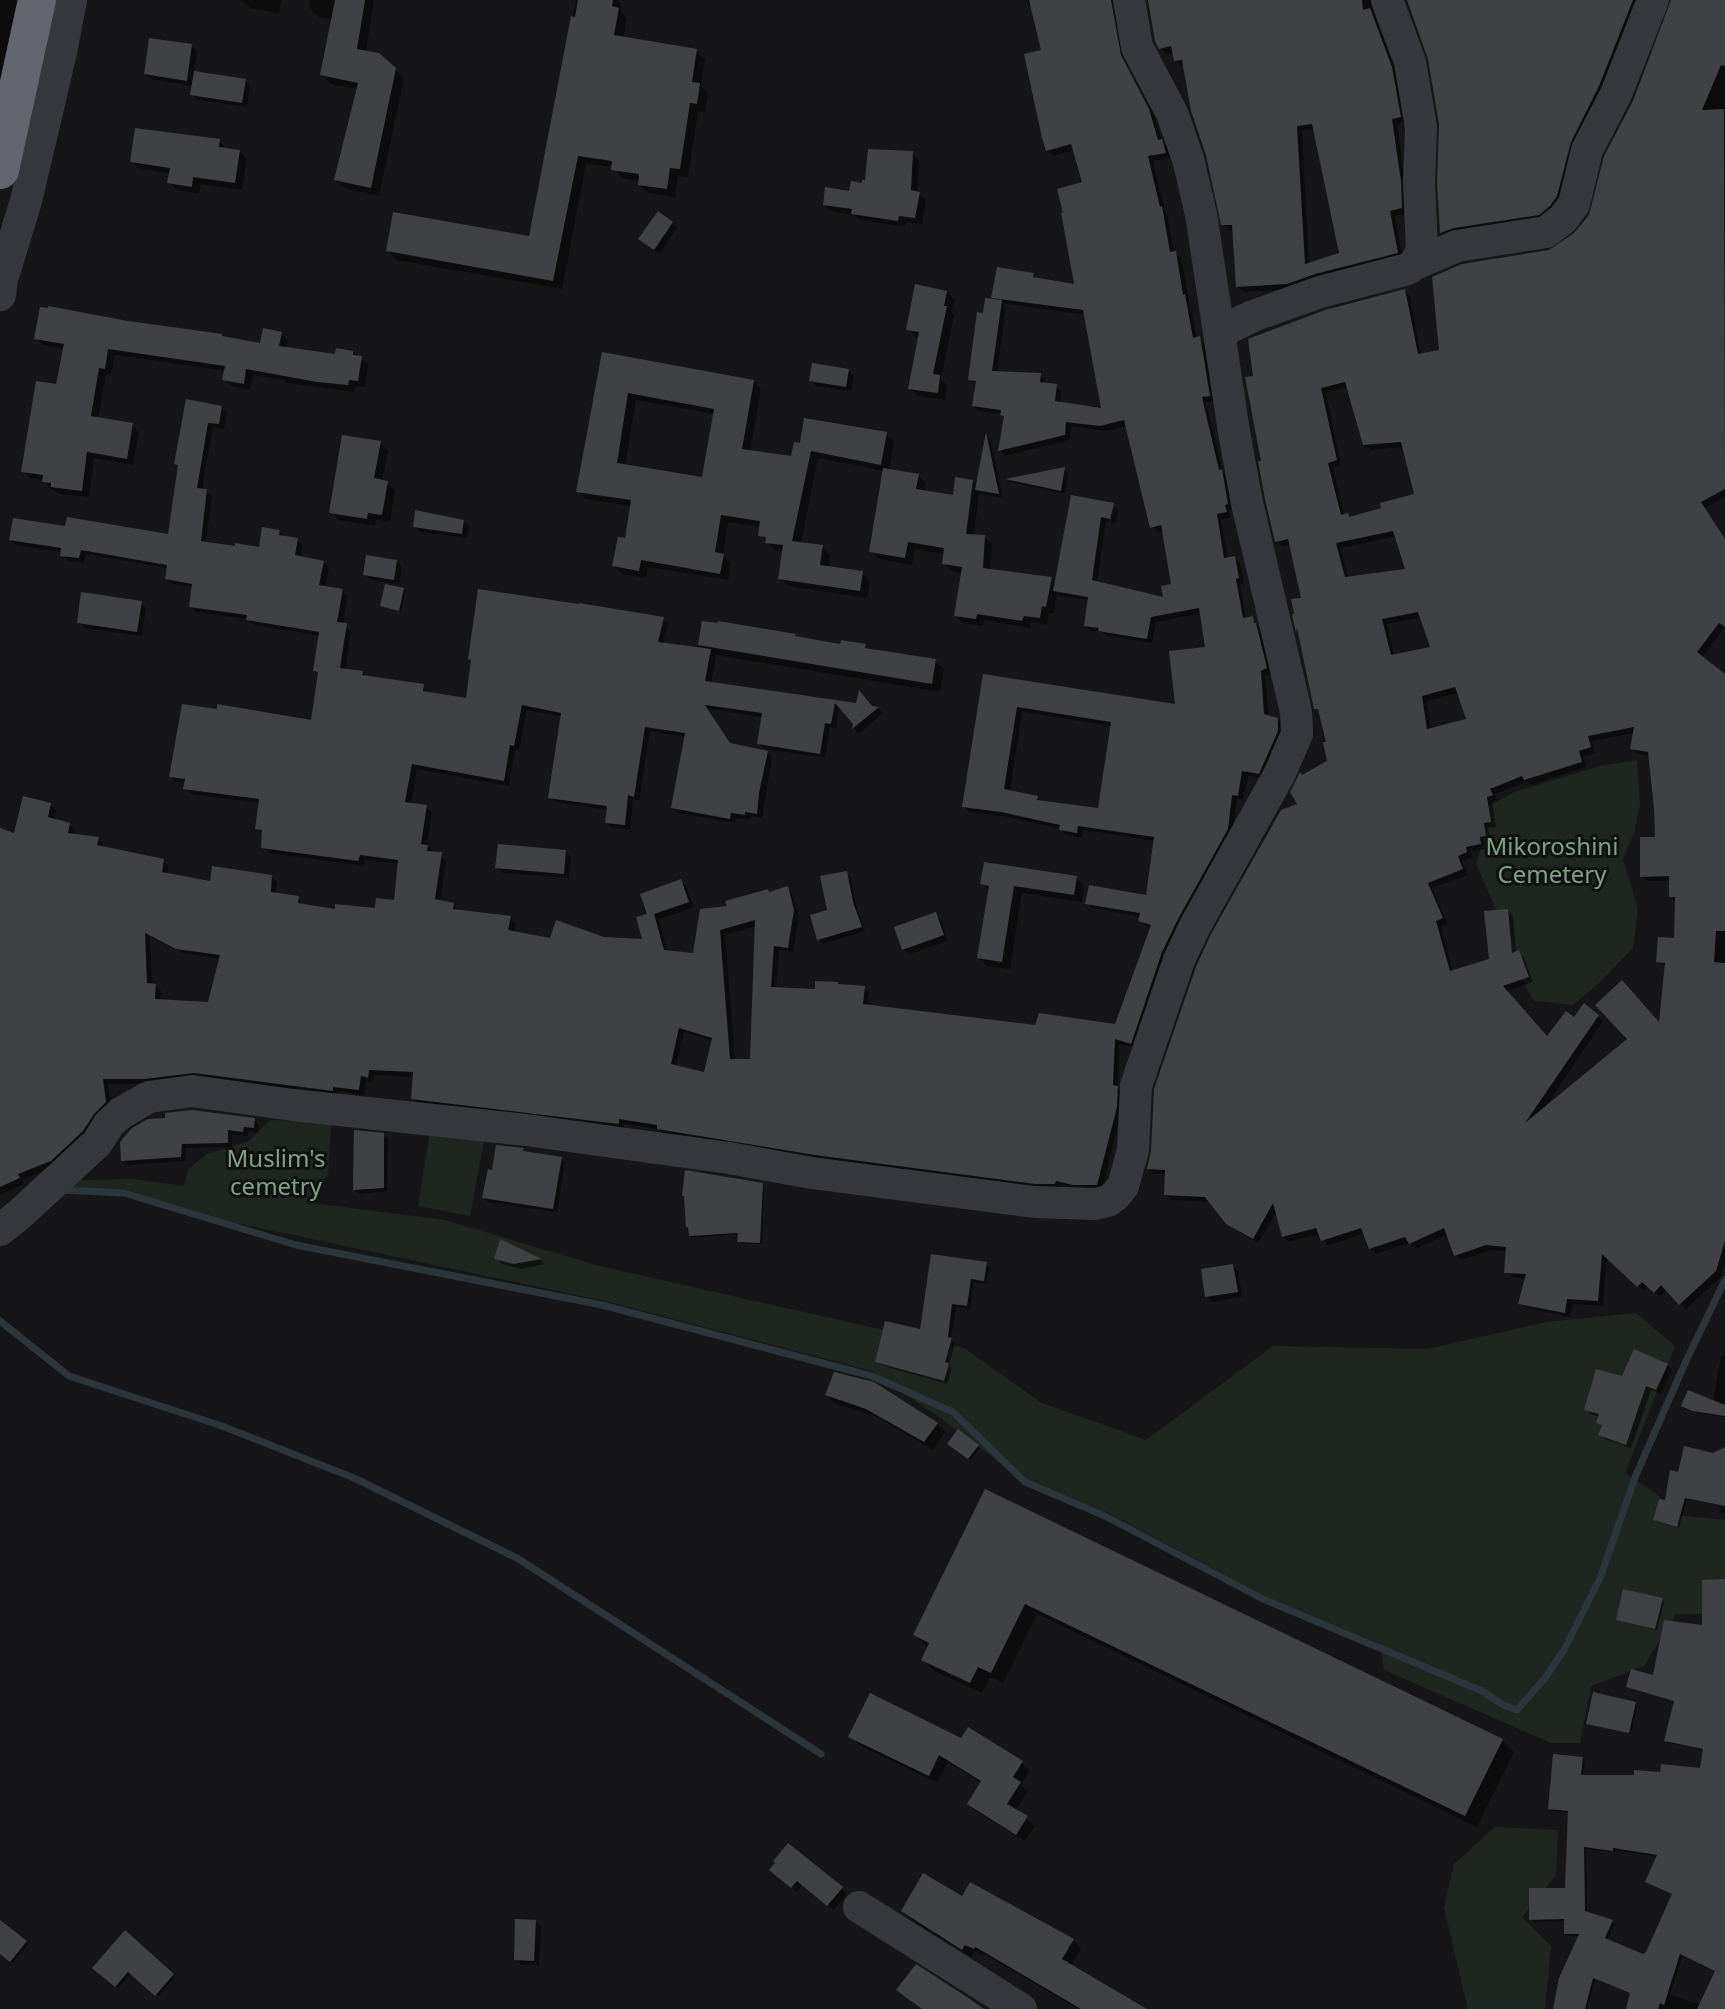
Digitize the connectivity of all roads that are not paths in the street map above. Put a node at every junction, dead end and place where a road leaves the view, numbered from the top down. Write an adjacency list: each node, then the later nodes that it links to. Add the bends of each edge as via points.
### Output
1 (37, 0): 6 (highway)
2 (71, 0): 8 (street)
3 (1129, 0): 9 (street, via 1138,47 1172,113 1188,159)
4 (1387, 0): 7 (street, via 1410,62 1421,127 1422,250)
5 (1653, 0): 7 (street, via 1616,93 1587,150 1574,204 1563,219 1546,232 1457,246)
6 (0, 170)
7 (1415, 264): 9 (street, via 1320,292)
8 (0, 295)
9 (1220, 332): 10 (street, via 1242,477 1296,712 1297,734 1179,960 1136,1086 1133,1150 1123,1186 1108,1201 1034,1202 526,1130 192,1091 149,1097 121,1113 97,1143)
10 (0, 1230)
11 (859, 1907): 12 (street)
12 (1021, 2009)

